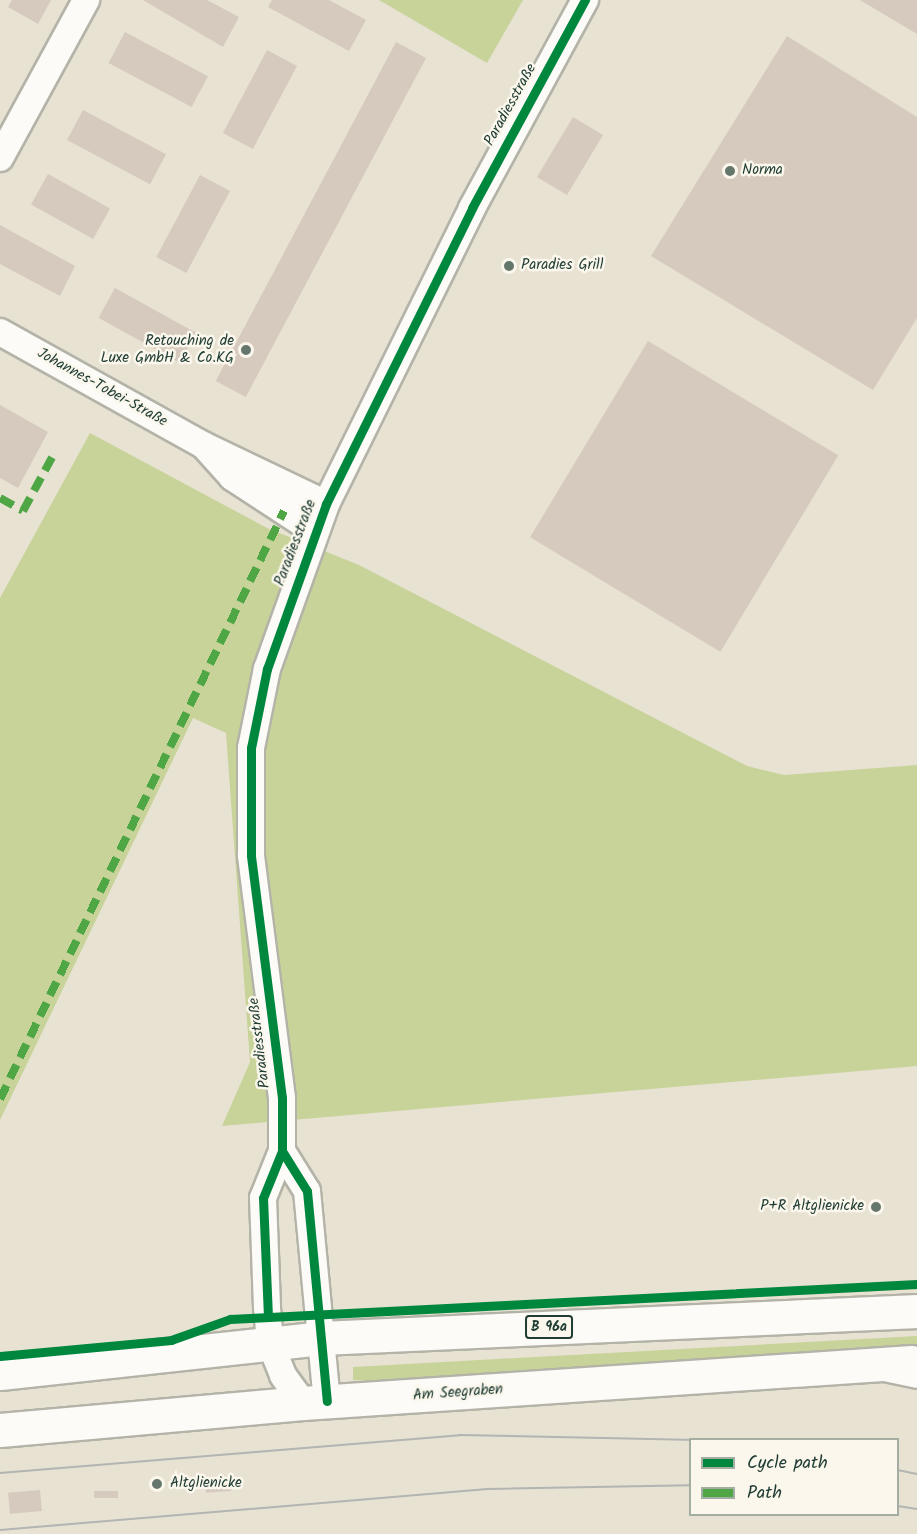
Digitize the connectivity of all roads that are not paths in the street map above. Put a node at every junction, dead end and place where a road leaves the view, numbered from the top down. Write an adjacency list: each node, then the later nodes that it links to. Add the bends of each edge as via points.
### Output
1 (86, 0): 3 (street)
2 (585, 0): 6 (street, Paradiesstraße, via 472,208)
3 (0, 158)
4 (0, 332): 5 (street, Johannes-Tobei-Straße)
5 (203, 445): 6 (street, Johannes-Tobei-Straße); 7 (street, Johannes-Tobei-Straße, via 232,477)
6 (326, 504): 7 (street, Paradiesstraße)
7 (316, 531): 8 (street, Paradiesstraße, via 267,669 251,748 251,855 282,1098)
8 (282, 1151): 10 (street, via 306,1191); 11 (street, Paradiesstraße, via 263,1198)
9 (917, 1311): 10 (main road, B 96a)
10 (321, 1338): 11 (main road, B 96a); 16 (street)
11 (270, 1342): 15 (main road, B 96a); 16 (street, Paradiesstraße, via 283,1375)
12 (917, 1362): 13 (main road, Am Seegraben)
13 (885, 1364): 14 (main road); 16 (main road, Am Seegraben)
14 (917, 1371)
15 (0, 1373)
16 (315, 1402): 17 (main road, Am Seegraben)
17 (0, 1430)

